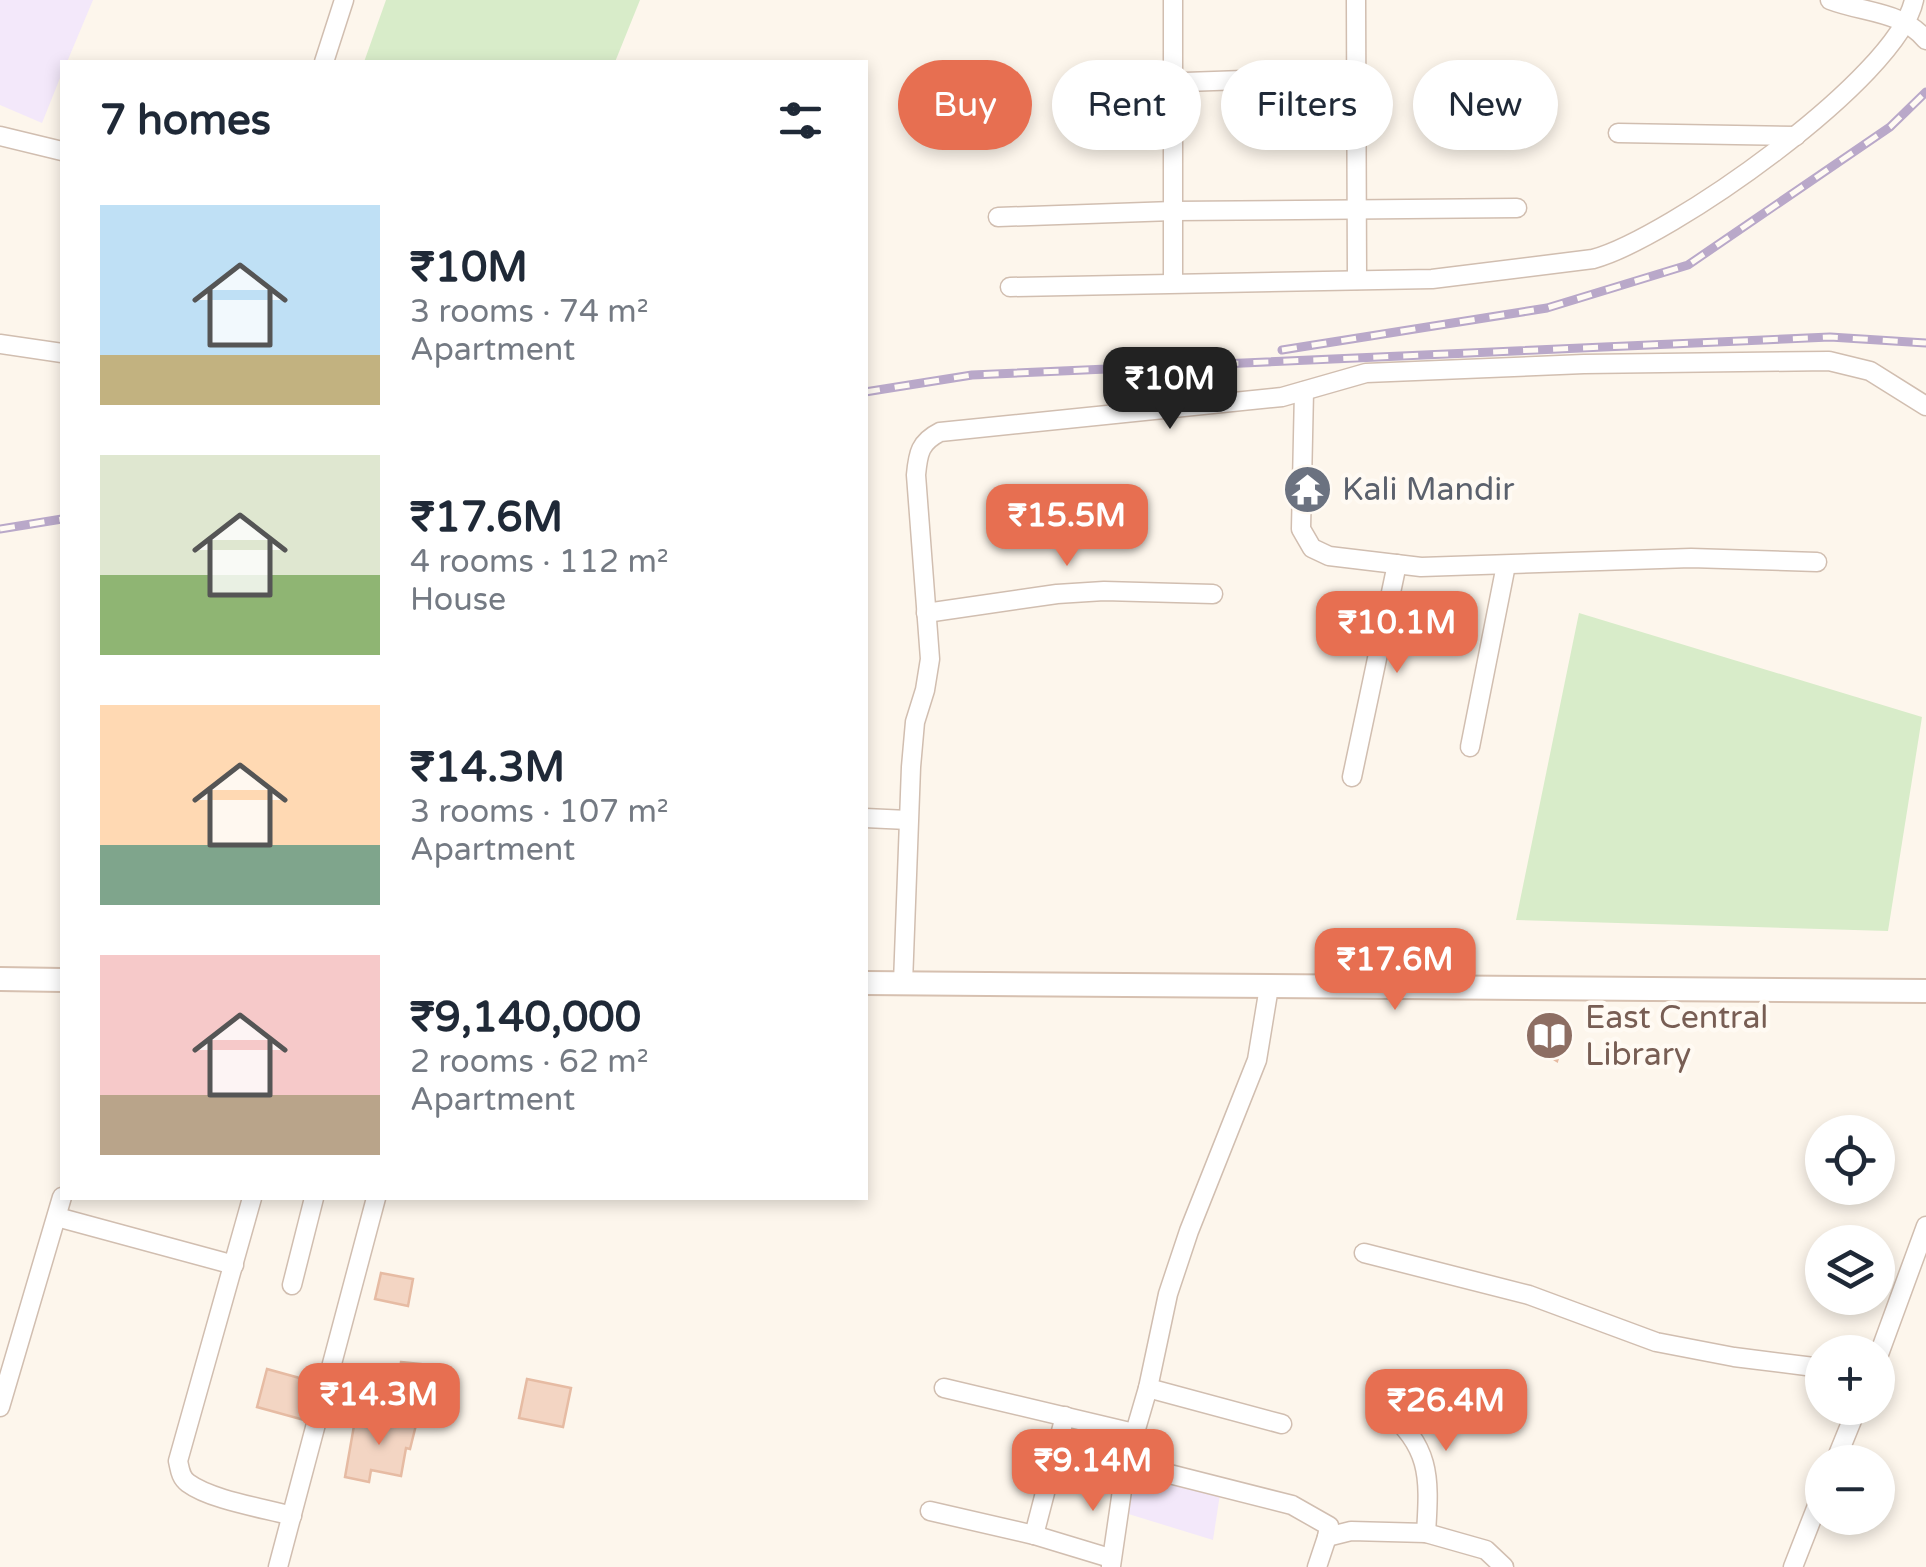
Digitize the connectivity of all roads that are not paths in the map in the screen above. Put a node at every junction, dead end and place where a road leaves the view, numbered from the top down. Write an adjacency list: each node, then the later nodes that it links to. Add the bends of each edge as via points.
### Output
1 (344, 0): 8 (street)
2 (1173, 0): 9 (street)
3 (1356, 0): 10 (street)
4 (1830, 0): 6 (street)
5 (1914, 0): 6 (street)
6 (1908, 23): 7 (street); 13 (street, via 1858,81)
7 (1926, 40)
8 (325, 60)
9 (1173, 60)
10 (1356, 60)
11 (1618, 133): 13 (street)
12 (0, 136): 16 (street)
13 (1796, 136): 21 (street, via 1614,254 1432,279)
14 (1173, 150): 18 (street)
15 (1356, 150): 19 (street)
16 (60, 151)
17 (1517, 208): 19 (street)
18 (1173, 211): 19 (street); 20 (street); 22 (street)
19 (1356, 211): 21 (street)
20 (998, 217)
21 (1357, 280): 22 (street)
22 (1173, 282): 23 (street)
23 (1010, 287)
24 (0, 344): 25 (street)
25 (60, 353)
26 (1304, 392): 27 (street, via 1366,373 1829,361 1870,371); 29 (street, via 1300,530 1312,548 1329,556); 32 (street, via 940,432 926,439 916,475)
27 (1926, 406)
28 (1817, 562): 30 (street, via 1691,558)
29 (1396, 564): 30 (street); 34 (street)
30 (1506, 565): 33 (street)
31 (1212, 594): 32 (street, via 1057,594)
32 (926, 613): 36 (street, via 930,659 915,722)
33 (1470, 747)
34 (1352, 777)
35 (868, 818): 36 (street)
36 (908, 820): 40 (street)
37 (0, 979): 38 (main road)
38 (60, 980)
39 (868, 982): 40 (main road)
40 (902, 982): 41 (main road)
41 (1269, 987): 42 (main road); 56 (street, via 1256,1060 1188,1231)
42 (1926, 990)
43 (61, 1200): 47 (street)
44 (251, 1200): 50 (street)
45 (313, 1200): 51 (street)
46 (375, 1200): 64 (street)
47 (56, 1217): 50 (street); 53 (street)
48 (1926, 1226): 52 (street)
49 (1364, 1253): 54 (street, via 1529,1295 1656,1342)
50 (234, 1265): 64 (street, via 178,1461 180,1475 205,1491)
51 (292, 1285)
52 (1886, 1335)
53 (8, 1352): 57 (street)
54 (1805, 1366)
55 (944, 1388): 59 (street)
56 (1148, 1388): 60 (street); 61 (street)
57 (0, 1407)
58 (1384, 1407): 65 (street, via 1420,1448)
59 (1065, 1416): 61 (street); 66 (street)
60 (1282, 1424)
61 (1134, 1434): 62 (street)
62 (1126, 1463): 68 (street, via 1292,1504 1329,1526); 69 (street)
63 (930, 1511): 66 (street)
64 (292, 1516): 70 (street)
65 (1426, 1534): 68 (street, via 1351,1531); 72 (street, via 1486,1550)
66 (1034, 1535): 69 (street)
67 (1805, 1535): 73 (street)
68 (1327, 1537): 71 (street)
69 (1110, 1563)
70 (278, 1567)
71 (1317, 1567)
72 (1504, 1567)
73 (1792, 1567)

